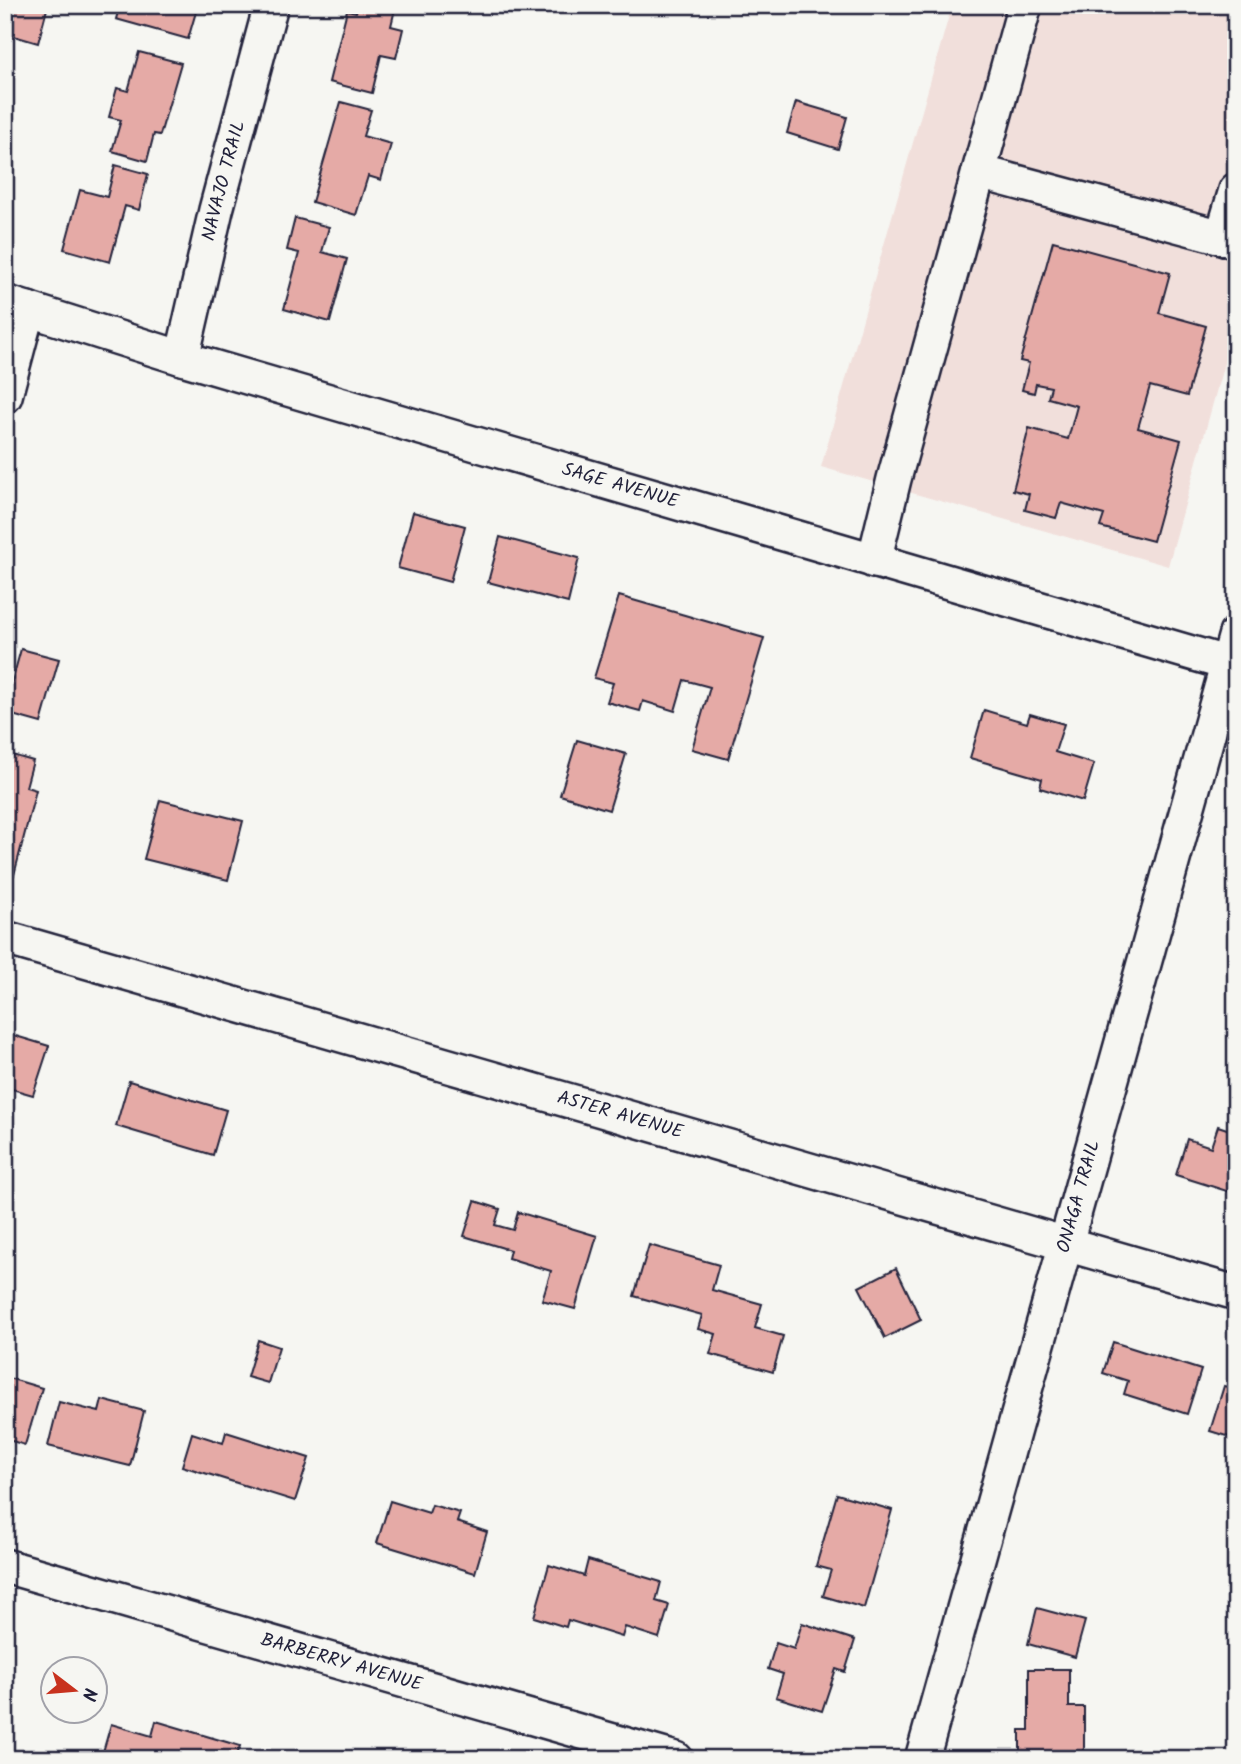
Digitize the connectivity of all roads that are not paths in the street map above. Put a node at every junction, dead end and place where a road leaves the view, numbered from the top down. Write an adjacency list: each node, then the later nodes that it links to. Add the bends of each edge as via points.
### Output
1 (271, 5): 7 (street, NAVAJO TRAIL)
2 (1025, 5): 3 (street)
3 (979, 172): 5 (street); 9 (street)
4 (1236, 190): 5 (street)
5 (1229, 239)
6 (17, 306): 7 (street, SAGE AVENUE); 8 (street)
7 (182, 358): 9 (street, SAGE AVENUE)
8 (5, 396)
9 (874, 561): 10 (street, SAGE AVENUE)
10 (1233, 655): 12 (street, ONAGA TRAIL)
11 (5, 938): 12 (street, ASTER AVENUE)
12 (1065, 1245): 13 (street, ASTER AVENUE); 16 (street, ONAGA TRAIL)
13 (1236, 1293)
14 (5, 1566): 15 (street, BARBERRY AVENUE)
15 (676, 1759)
16 (922, 1759)

